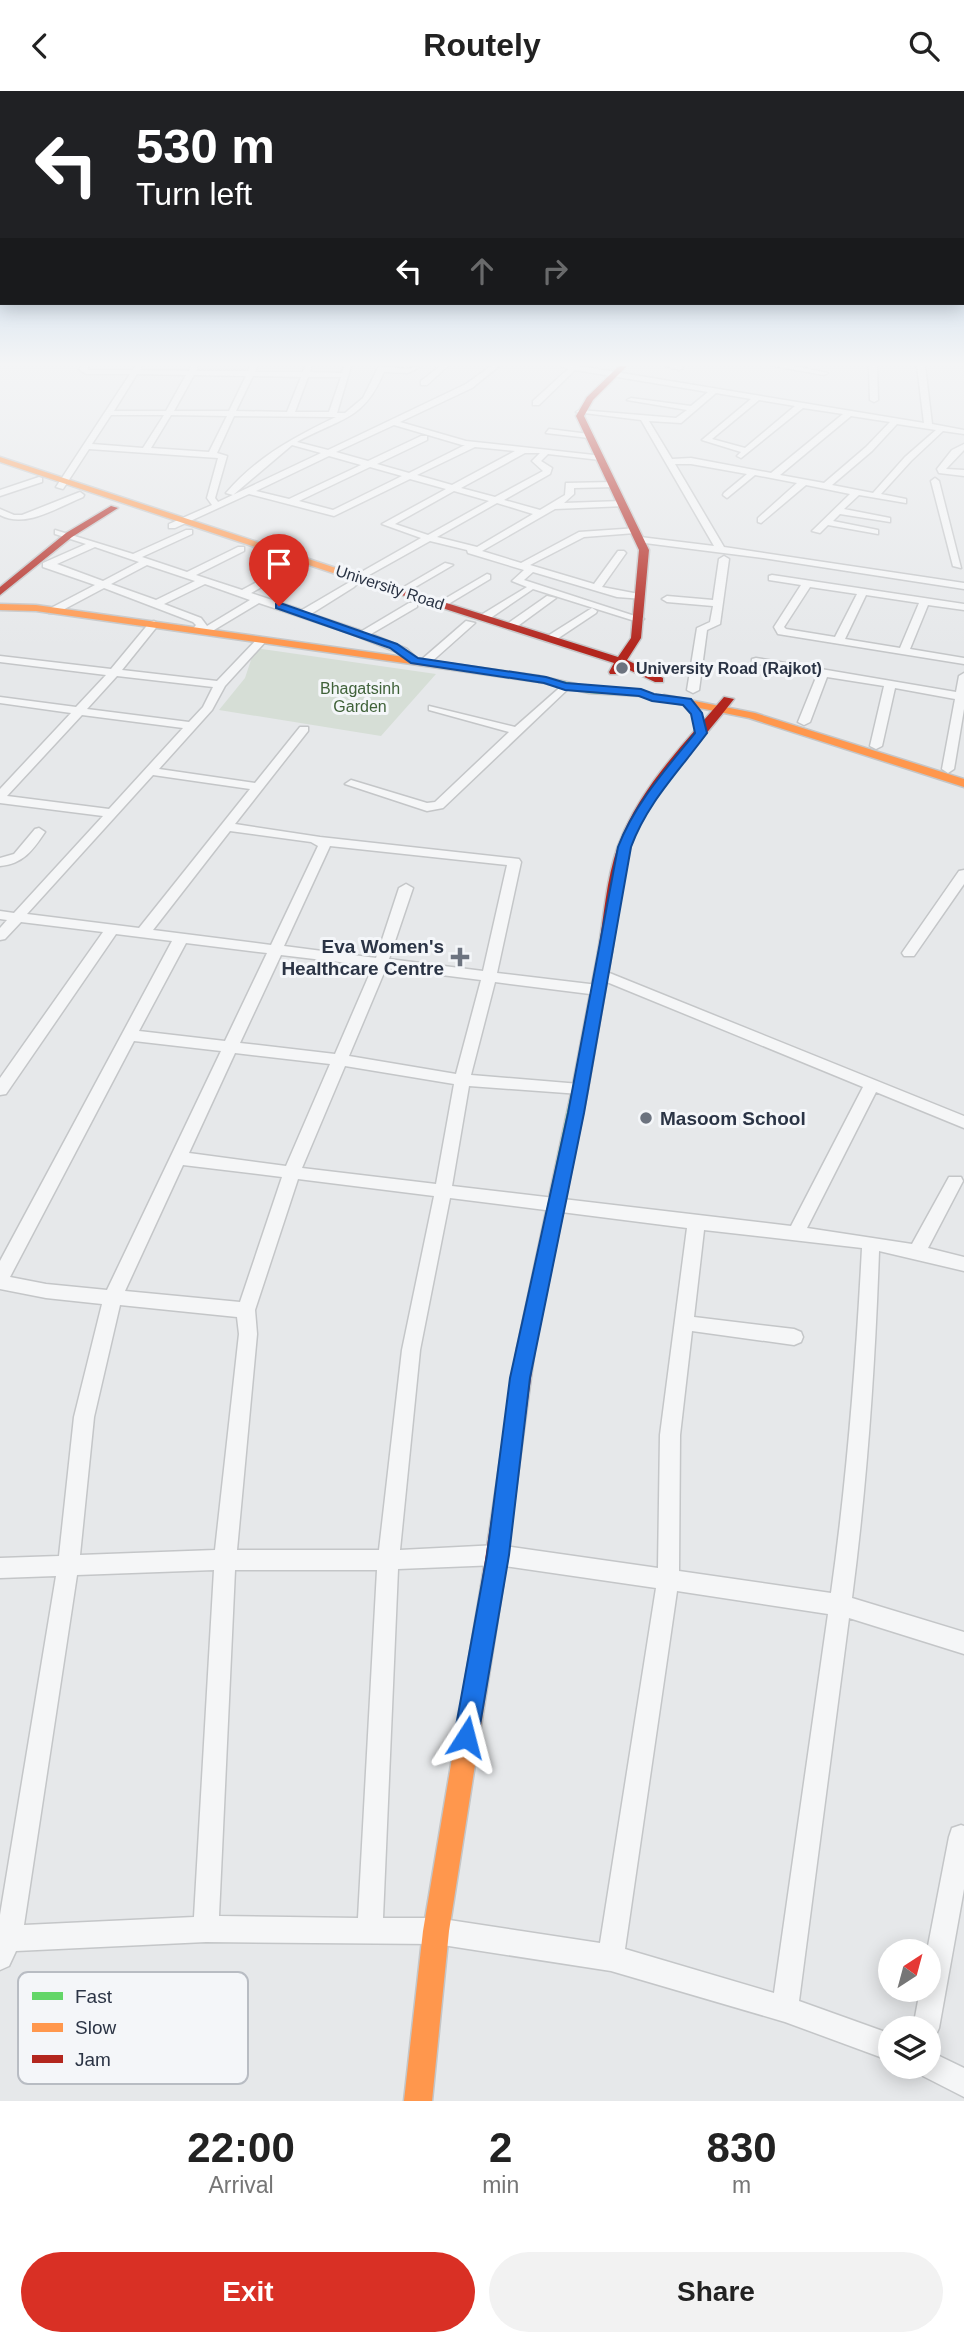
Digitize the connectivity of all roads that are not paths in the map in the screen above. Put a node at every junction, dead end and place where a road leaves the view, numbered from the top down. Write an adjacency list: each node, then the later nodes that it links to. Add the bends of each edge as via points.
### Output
1 (2, 460): 28 (street, University Road)
2 (78, 460): 28 (street)
3 (222, 460): 44 (street, via 211,498)
4 (269, 460): 38 (street, via 231,491)
5 (314, 460): 32 (street)
6 (353, 460): 18 (street)
7 (377, 460): 18 (street)
8 (443, 460): 23 (street)
9 (505, 460): 31 (street)
10 (537, 460): 39 (street, via 550,470)
11 (601, 460): 29 (street)
12 (736, 460): 20 (street)
13 (793, 460): 24 (street)
14 (856, 460): 30 (street)
15 (910, 460): 37 (street)
16 (952, 460): 21 (street, via 942,471)
17 (668, 462): 20 (street); 62 (street)
18 (368, 464): 23 (street); 41 (street)
19 (0, 465): 25 (street, University Road)
20 (727, 467): 22 (street)
21 (964, 473)
22 (752, 474): 24 (street); 36 (street)
23 (410, 476): 31 (street); 41 (street, via 334,513)
24 (772, 477): 27 (street)
25 (39, 480): 28 (street, University Road); 33 (street)
26 (935, 481): 68 (street, via 952,520)
27 (803, 483): 30 (street); 49 (street)
28 (63, 484): 35 (street, University Road); 52 (street, University Road)
29 (612, 485): 42 (street); 45 (street, via 569,485 570,494)
30 (825, 487): 34 (street)
31 (451, 488): 39 (street); 57 (street, via 387,524)
32 (248, 491): 38 (street); 41 (street)
33 (0, 493)
34 (856, 493): 37 (street); 46 (street)
35 (80, 495): 43 (street, University Road); 47 (street, via 23,518)
36 (727, 495)
37 (874, 496): 40 (street)
38 (231, 499): 44 (street)
39 (496, 500): 48 (street); 57 (street)
40 (902, 501)
41 (290, 502)
42 (622, 504): 45 (street); 56 (street)
43 (108, 505): 52 (street, University Road); 55 (street)
44 (217, 506): 52 (street)
45 (553, 506): 48 (street)
46 (838, 510): 50 (street); 51 (street)
47 (0, 512)
48 (541, 513): 60 (street, via 481,549)
49 (761, 520)
50 (887, 520)
51 (826, 521): 53 (street); 54 (street)
52 (182, 526): 59 (street, University Road); 63 (street); 76 (street, University Road)
53 (817, 531)
54 (875, 532)
55 (64, 534): 58 (street); 70 (street); 74 (street)
56 (637, 535): 62 (street); 69 (street, via 582,534); 86 (street, via 644,550)
57 (429, 538): 60 (street); 76 (street)
58 (96, 544): 63 (street); 65 (street)
59 (241, 549): 67 (street, University Road); 71 (street)
60 (469, 549): 69 (street)
61 (621, 553): 80 (street)
62 (723, 554): 79 (street); 92 (street)
63 (135, 557): 64 (street)
64 (148, 561): 71 (street); 77 (street)
65 (48, 564): 70 (street); 77 (street)
66 (449, 565): 82 (street)
67 (293, 566): 76 (street, University Road); 85 (street)
68 (958, 566)
69 (527, 568): 80 (street); 102 (street, via 517,581)
70 (26, 571): 83 (street)
71 (188, 575): 75 (street)
72 (488, 577): 94 (street)
73 (772, 577): 78 (street)
74 (0, 580)
75 (206, 580): 85 (street); 93 (street)
76 (355, 581): 82 (street, University Road); 95 (street, University Road); 101 (street)
77 (102, 583): 93 (street); 99 (street)
78 (807, 583): 84 (street); 110 (street, via 778,630)
79 (964, 586)
80 (597, 587): 86 (street)
81 (529, 590): 103 (street)
82 (402, 591): 94 (street, University Road)
83 (0, 592)
84 (863, 592): 91 (street); 110 (street)
85 (244, 593): 89 (street)
86 (640, 597): 102 (street)
87 (0, 598): 98 (street)
88 (551, 598): 105 (street)
89 (258, 599): 101 (street); 106 (street)
90 (667, 599): 92 (street)
91 (924, 602): 97 (street); 111 (street)
92 (719, 603): 126 (street, via 715,624 702,628)
93 (156, 604): 106 (street, via 197,620)
94 (441, 604): 103 (street, University Road)
95 (413, 605): 103 (street, University Road); 107 (street)
96 (0, 607): 98 (street)
97 (964, 607)
98 (36, 608): 99 (street)
99 (53, 611): 104 (street)
100 (592, 611): 109 (street)
101 (303, 614): 107 (street)
102 (639, 619): 116 (street, via 636,638)
103 (477, 620): 105 (street, University Road); 112 (street); 116 (street, University Road)
104 (154, 624): 106 (street); 118 (street)
105 (511, 626): 109 (street, University Road)
106 (201, 630): 108 (street)
107 (363, 635): 112 (street)
108 (263, 639): 112 (street); 122 (street)
109 (550, 639): 116 (street, University Road)
110 (838, 642): 111 (street)
111 (904, 652): 114 (street)
112 (420, 661): 120 (street)
113 (756, 661): 117 (street)
114 (964, 661)
115 (3, 662): 118 (street)
116 (602, 671): 120 (street); 124 (street, University Road); 124 (street); 125 (street, University Road)
117 (823, 673): 121 (street); 133 (street)
118 (113, 674): 122 (street); 131 (street)
119 (964, 676): 127 (street)
120 (546, 680): 123 (street)
121 (890, 684): 127 (street); 138 (street)
122 (220, 685): 134 (street, via 208,708)
123 (565, 686): 124 (street, via 610,692); 136 (street)
124 (641, 687): 125 (street)
125 (666, 688): 126 (street, University Road)
126 (690, 696): 129 (street, University Road); 137 (street)
127 (962, 697): 139 (street)
128 (6, 701): 131 (street); 132 (street)
129 (725, 703): 133 (street, University Road); 137 (street); 142 (street, University Road)
130 (433, 708): 136 (street)
131 (79, 711): 134 (street); 145 (street)
132 (0, 714)
133 (804, 722): 138 (street, University Road)
134 (190, 726): 140 (street)
135 (304, 729): 144 (street)
136 (517, 731): 143 (street, via 449,799 434,807)
137 (701, 733): 165 (street, via 633,824 624,847)
138 (876, 746): 139 (street, University Road)
139 (947, 769): 141 (street, University Road)
140 (149, 771): 144 (street); 146 (street)
141 (964, 775)
142 (964, 783)
143 (351, 784)
144 (258, 787): 147 (street)
145 (0, 797): 146 (street)
146 (110, 813): 156 (street)
147 (227, 827): 149 (street); 158 (street)
148 (39, 832): 150 (street, via 20,857)
149 (320, 841): 161 (street, via 323,850); 164 (street, via 514,862)
150 (0, 862)
151 (964, 874): 153 (street)
152 (406, 888): 163 (street)
153 (950, 895): 154 (street); 162 (street)
154 (964, 900)
155 (0, 915): 156 (street)
156 (16, 917): 157 (street); 159 (street)
157 (112, 929): 158 (street); 172 (street)
158 (143, 933): 160 (street)
159 (0, 936)
160 (180, 938): 161 (street); 166 (street)
161 (275, 950): 163 (street); 167 (street)
162 (909, 953)
163 (380, 963): 164 (street); 168 (street)
164 (489, 977): 165 (street); 169 (street)
165 (600, 982): 170 (street); 171 (street)
166 (129, 1035): 167 (street); 184 (street)
167 (228, 1049): 168 (street); 174 (street)
168 (341, 1060): 169 (street); 175 (street)
169 (462, 1080): 171 (street); 177 (street)
170 (872, 1085): 173 (street); 180 (street)
171 (580, 1089): 178 (street)
172 (0, 1090)
173 (964, 1122)
174 (177, 1158): 175 (street); 185 (street)
175 (292, 1173): 177 (street); 186 (street)
176 (955, 1181): 182 (street)
177 (443, 1192): 178 (street); 191 (street, via 411,1350)
178 (557, 1206): 179 (street); 189 (street, via 520,1378)
179 (696, 1222): 180 (street); 187 (street)
180 (796, 1233): 181 (street)
181 (871, 1243): 182 (street); 195 (street, via 864,1391)
182 (918, 1250): 183 (street)
183 (964, 1264)
184 (0, 1280): 185 (street, via 46,1291)
185 (113, 1297): 186 (street); 192 (street, via 84,1417)
186 (246, 1310): 190 (street, via 248,1334)
187 (684, 1323): 188 (street); 194 (street, via 670,1435)
188 (794, 1337)
189 (498, 1555): 191 (street); 194 (street); 200 (street)
190 (225, 1560): 191 (street); 192 (street); 198 (street)
191 (388, 1560): 199 (street)
192 (68, 1566): 193 (street); 201 (street)
193 (0, 1568)
194 (668, 1579): 195 (street); 202 (street)
195 (839, 1605): 196 (street); 203 (street)
196 (964, 1643)
197 (961, 1836): 204 (street)
198 (206, 1930): 199 (street); 201 (street)
199 (370, 1930): 200 (street)
200 (436, 1931): 202 (street); 208 (street)
201 (3, 1945)
202 (611, 1958): 203 (street)
203 (785, 2009): 205 (street)
204 (928, 2016)
205 (878, 2043)
206 (941, 2071): 207 (street)
207 (964, 2083)
208 (418, 2101)

